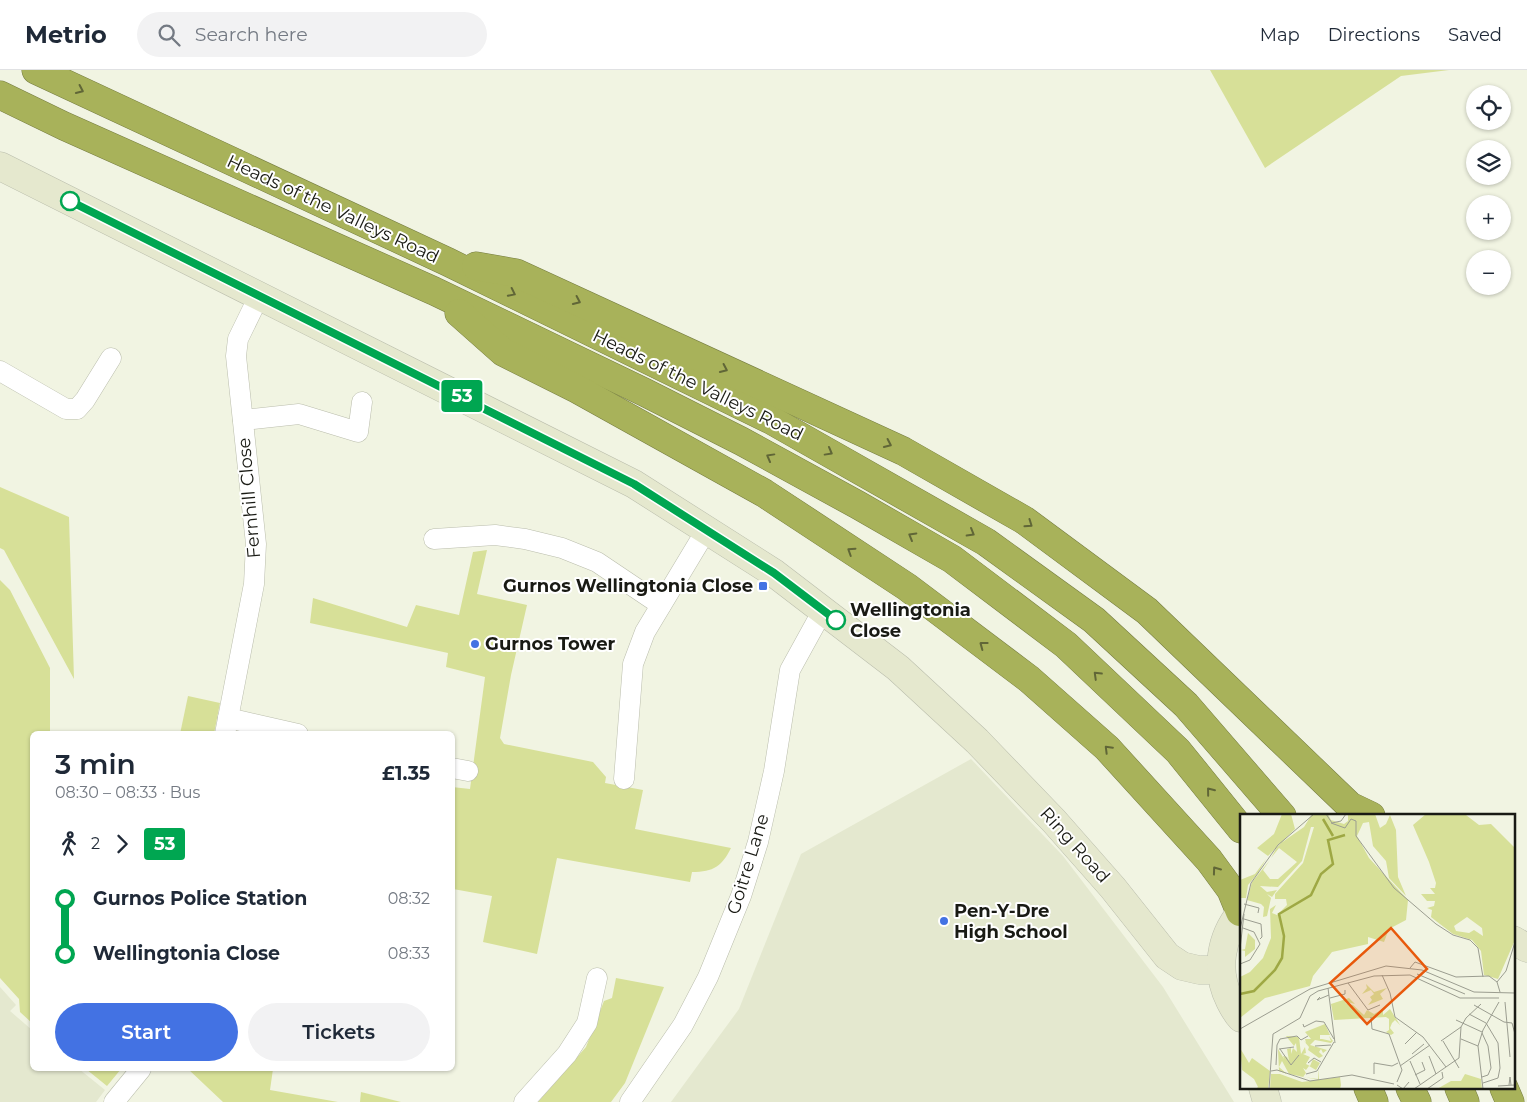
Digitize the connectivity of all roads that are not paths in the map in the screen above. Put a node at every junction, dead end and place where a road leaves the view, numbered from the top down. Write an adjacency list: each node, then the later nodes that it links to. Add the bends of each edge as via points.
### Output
1 (36, 70): 4 (highway, Heads of the Valleys Road, one-way to 4)
2 (0, 95): 5 (highway, Heads of the Valleys Road)
3 (0, 166): 6 (street)
4 (448, 262): 18 (highway, Heads of the Valleys Road, one-way to 18, via 771,420 986,542 1094,620 1186,705); 19 (highway, one-way to 19, via 516,273 903,451 1024,520 1148,610 1350,806)
5 (434, 291): 20 (highway, Heads of the Valleys Road, one-way to 5, via 1178,751 1066,645 952,559 740,441); 21 (highway, one-way to 5, via 1231,890 1209,860 1107,748 1029,679 907,587 764,494 577,389 503,352)
6 (259, 296): 10 (street, Fernhill Close, via 238,339 236,356); 11 (street, via 634,484)
7 (111, 358): 8 (street, via 77,409 66,409)
8 (0, 372)
9 (362, 402): 10 (street, via 358,432 298,414)
10 (243, 420): 15 (street, Fernhill Close, via 256,544 254,584)
11 (707, 529): 13 (street); 14 (street)
12 (434, 539): 13 (street, via 495,535 562,548 597,562)
13 (661, 605): 17 (street, via 644,632 633,664)
14 (823, 610): 24 (street, Ring Road, via 898,668 977,741 1054,821 1167,956 1182,966); 35 (street, Goitre Lane, via 790,670 774,771 758,842 741,896 708,977 683,1025)
15 (226, 726): 16 (street)
16 (271, 731)
17 (624, 779)
18 (1280, 814)
19 (1367, 814)
20 (1240, 828)
21 (1240, 912): 24 (street, via 1232,922 1222,948)
22 (1514, 941): 23 (street)
23 (1527, 948)
24 (1220, 970): 26 (street, via 1224,989)
25 (597, 978): 34 (street, via 587,1024 567,1054)
26 (1240, 1017)
27 (139, 1071): 33 (street)
28 (1263, 1090): 36 (street)
29 (1369, 1090): 37 (highway)
30 (1411, 1090): 38 (highway)
31 (1460, 1090): 39 (highway)
32 (1505, 1090): 40 (highway)
33 (114, 1102)
34 (524, 1102)
35 (630, 1102)
36 (1267, 1102)
37 (1374, 1102)
38 (1417, 1102)
39 (1466, 1102)
40 (1510, 1102)

